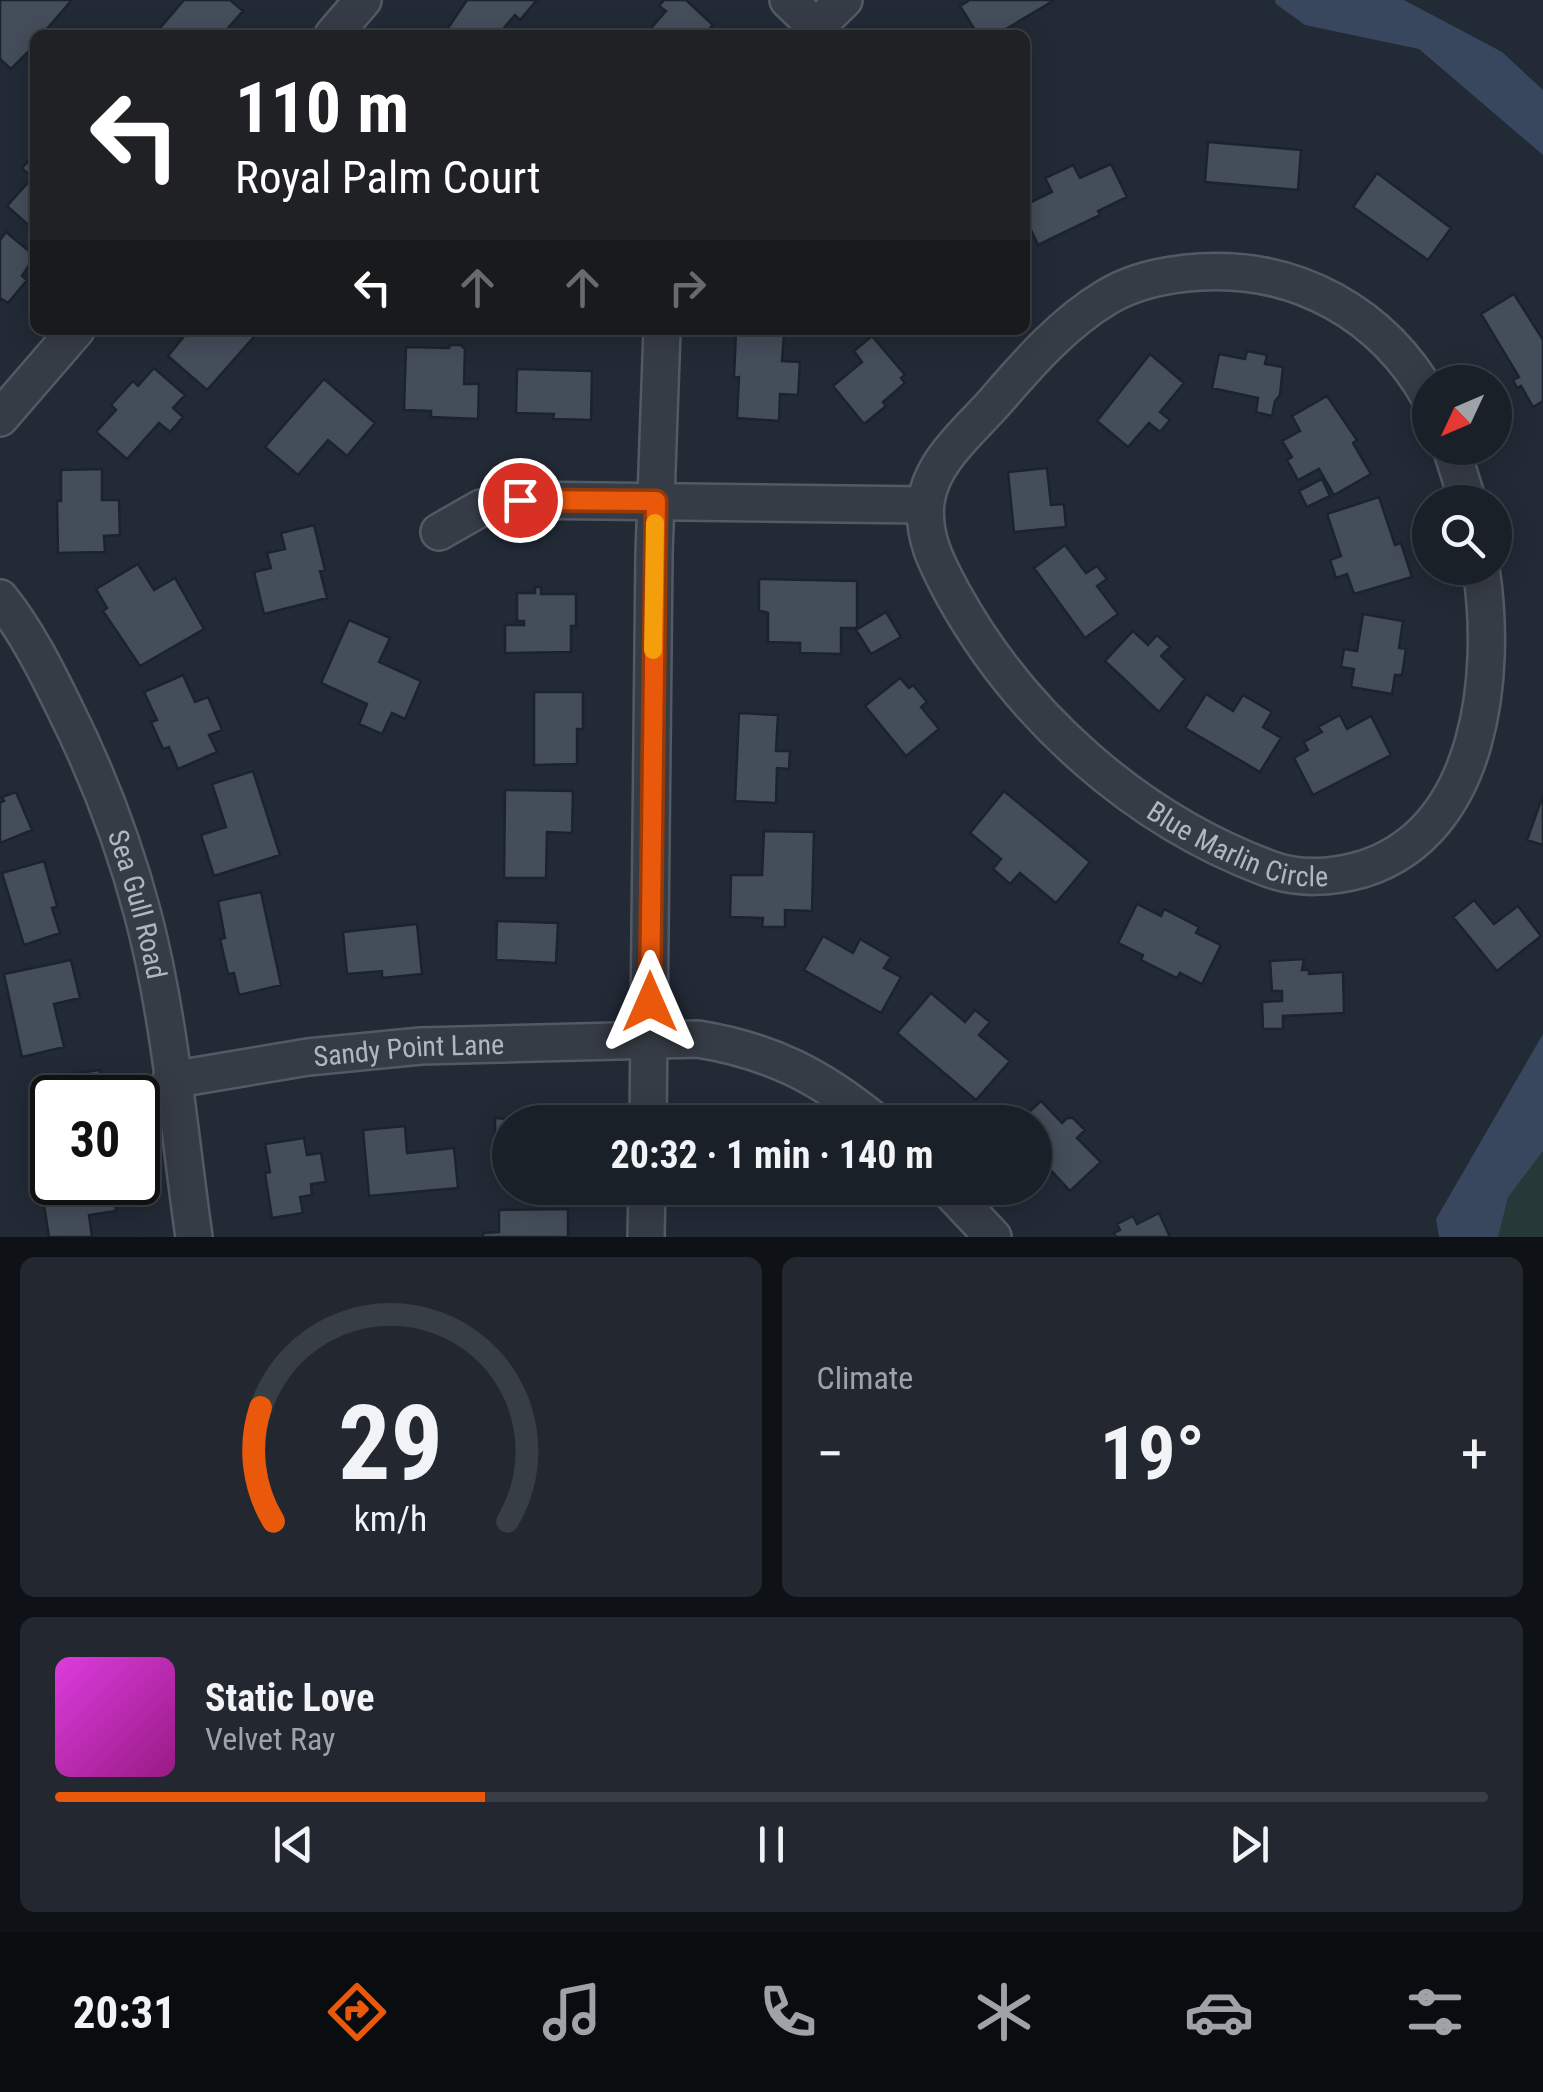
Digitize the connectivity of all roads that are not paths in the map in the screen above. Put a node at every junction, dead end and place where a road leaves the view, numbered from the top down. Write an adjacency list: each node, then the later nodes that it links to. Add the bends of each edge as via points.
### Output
1 (364, 0): 4 (street)
2 (788, 0): 5 (street)
3 (844, 0): 5 (street)
4 (337, 30)
5 (811, 30)
6 (72, 335): 9 (street)
7 (662, 335): 10 (street)
8 (1412, 371): 11 (street, via 1372,326 1304,286 1232,270 1146,280 1079,315 1014,381 938,467)
9 (0, 418)
10 (656, 501): 11 (street); 12 (street, via 520,500 481,508); 15 (street)
11 (925, 506): 13 (street, Blue Marlin Circle, via 932,556 969,623 1062,736 1182,829 1266,868 1312,877 1362,869 1408,846 1457,787 1482,702)
12 (439, 532)
13 (1482, 585)
14 (0, 598): 16 (street, Sea Gull Road, via 53,685 119,834 144,916)
15 (650, 1039): 16 (street, Sandy Point Lane, via 421,1046); 17 (street); 18 (street, Sandy Point Lane, via 743,1046 817,1079)
16 (171, 1080): 21 (street, Sea Gull Road)
17 (648, 1105)
18 (853, 1105)
19 (647, 1205): 22 (street)
20 (963, 1205): 23 (street)
21 (194, 1237)
22 (646, 1237)
23 (994, 1237)

